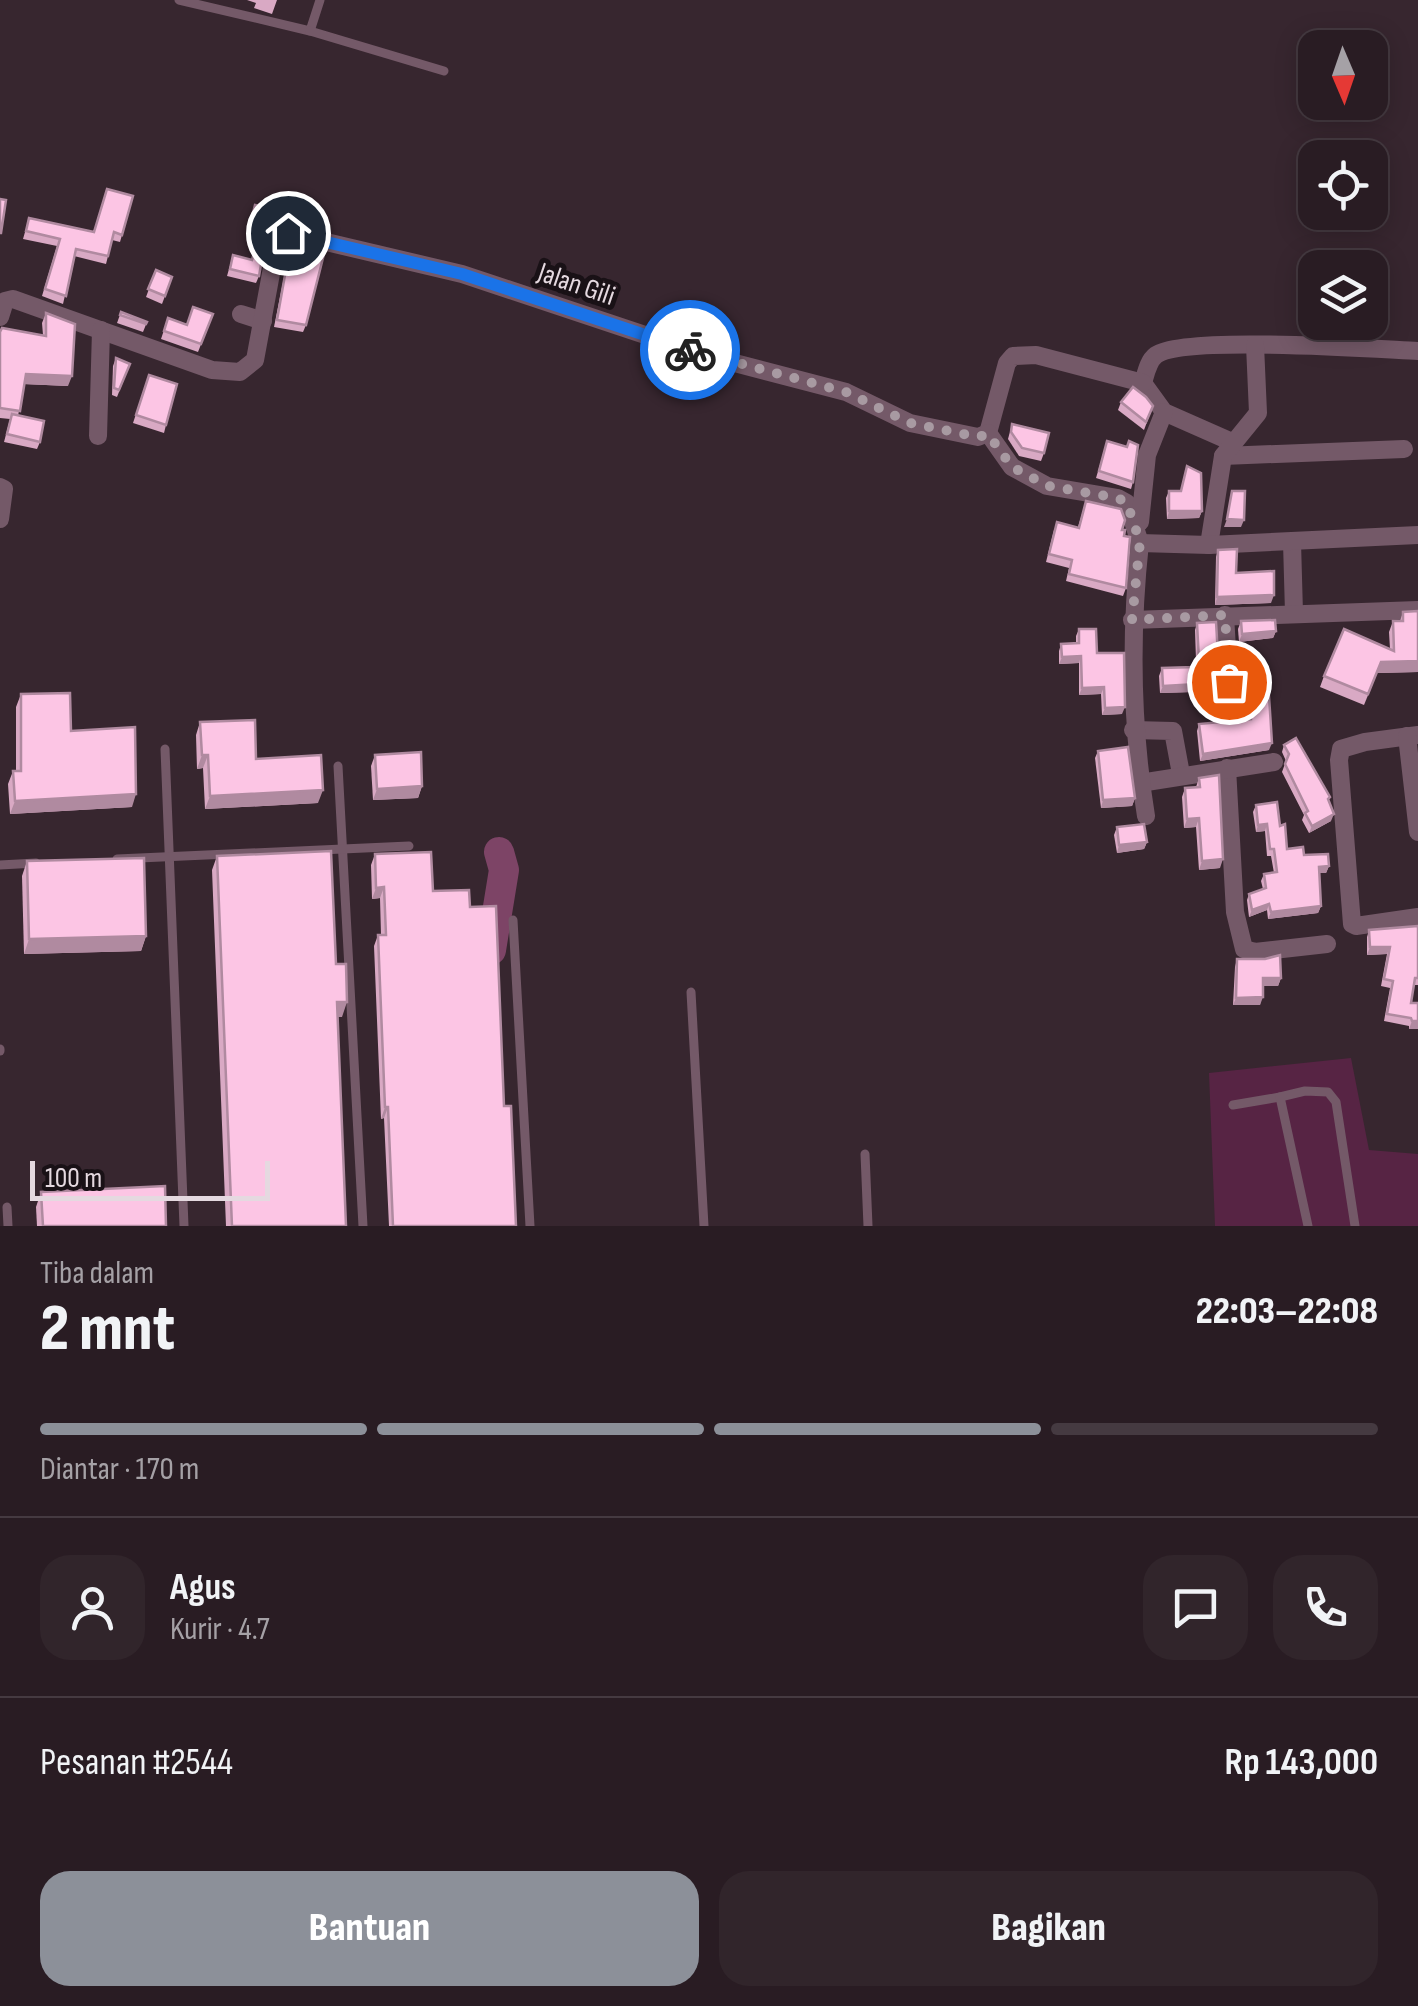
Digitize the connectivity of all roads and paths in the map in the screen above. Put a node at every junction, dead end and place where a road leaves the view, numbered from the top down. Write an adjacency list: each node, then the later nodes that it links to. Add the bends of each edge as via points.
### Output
1 (179, 0): 3 (lane)
2 (320, 0): 3 (lane)
3 (310, 31): 4 (lane)
4 (444, 71)
5 (241, 314): 7 (street)
6 (0, 317): 8 (street, via 5,301 13,299)
7 (263, 321): 8 (street, via 255,360 240,372 212,370); 13 (street, Jalan Gili, via 280,236 302,235 462,274 708,356 846,392 910,423)
8 (101, 330): 14 (street)
9 (1255, 344): 10 (street); 11 (street, via 1160,352); 15 (street, via 1258,413)
10 (1418, 351)
11 (1143, 382): 12 (street); 13 (street, via 1036,355 1012,356)
12 (1164, 412): 15 (street); 20 (street, via 1147,456)
13 (988, 434): 20 (street, via 1012,467 1048,486 1127,503)
14 (98, 436)
15 (1228, 449): 16 (street); 22 (street)
16 (1404, 449)
17 (0, 487): 18 (street)
18 (0, 519)
19 (1418, 535): 21 (street)
20 (1140, 542): 22 (street); 26 (street)
21 (1292, 542): 22 (street); 24 (street)
22 (1209, 545)
23 (1418, 610): 24 (street)
24 (1294, 613): 25 (street)
25 (1225, 615): 26 (street); 27 (street)
26 (1132, 620): 28 (street)
27 (1232, 716)
28 (1133, 730): 34 (street, via 1173,732); 35 (street)
29 (1412, 736): 37 (street); 44 (street, via 1365,742 1341,750 1339,760 1352,924)
30 (164, 749): 40 (lane)
31 (1274, 762): 33 (street)
32 (338, 766): 39 (lane)
33 (1228, 768): 34 (street); 46 (street, via 1244,949)
34 (1181, 774): 35 (street)
35 (1140, 782): 36 (street)
36 (1146, 816)
37 (1418, 832)
38 (409, 846): 39 (lane)
39 (342, 849): 40 (lane); 54 (lane)
40 (170, 856): 41 (lane); 53 (lane)
41 (114, 859)
42 (57, 862): 43 (lane)
43 (0, 865)
44 (1418, 917)
45 (512, 920): 55 (lane)
46 (1327, 944)
47 (690, 992): 56 (lane)
48 (1280, 1097): 49 (lane); 58 (lane); 59 (lane, via 1328,1092 1336,1102)
49 (1233, 1105)
50 (865, 1154): 57 (lane)
51 (7, 1206): 52 (lane)
52 (8, 1226)
53 (184, 1226)
54 (363, 1226)
55 (530, 1226)
56 (704, 1226)
57 (868, 1226)
58 (1308, 1226)
59 (1355, 1226)

